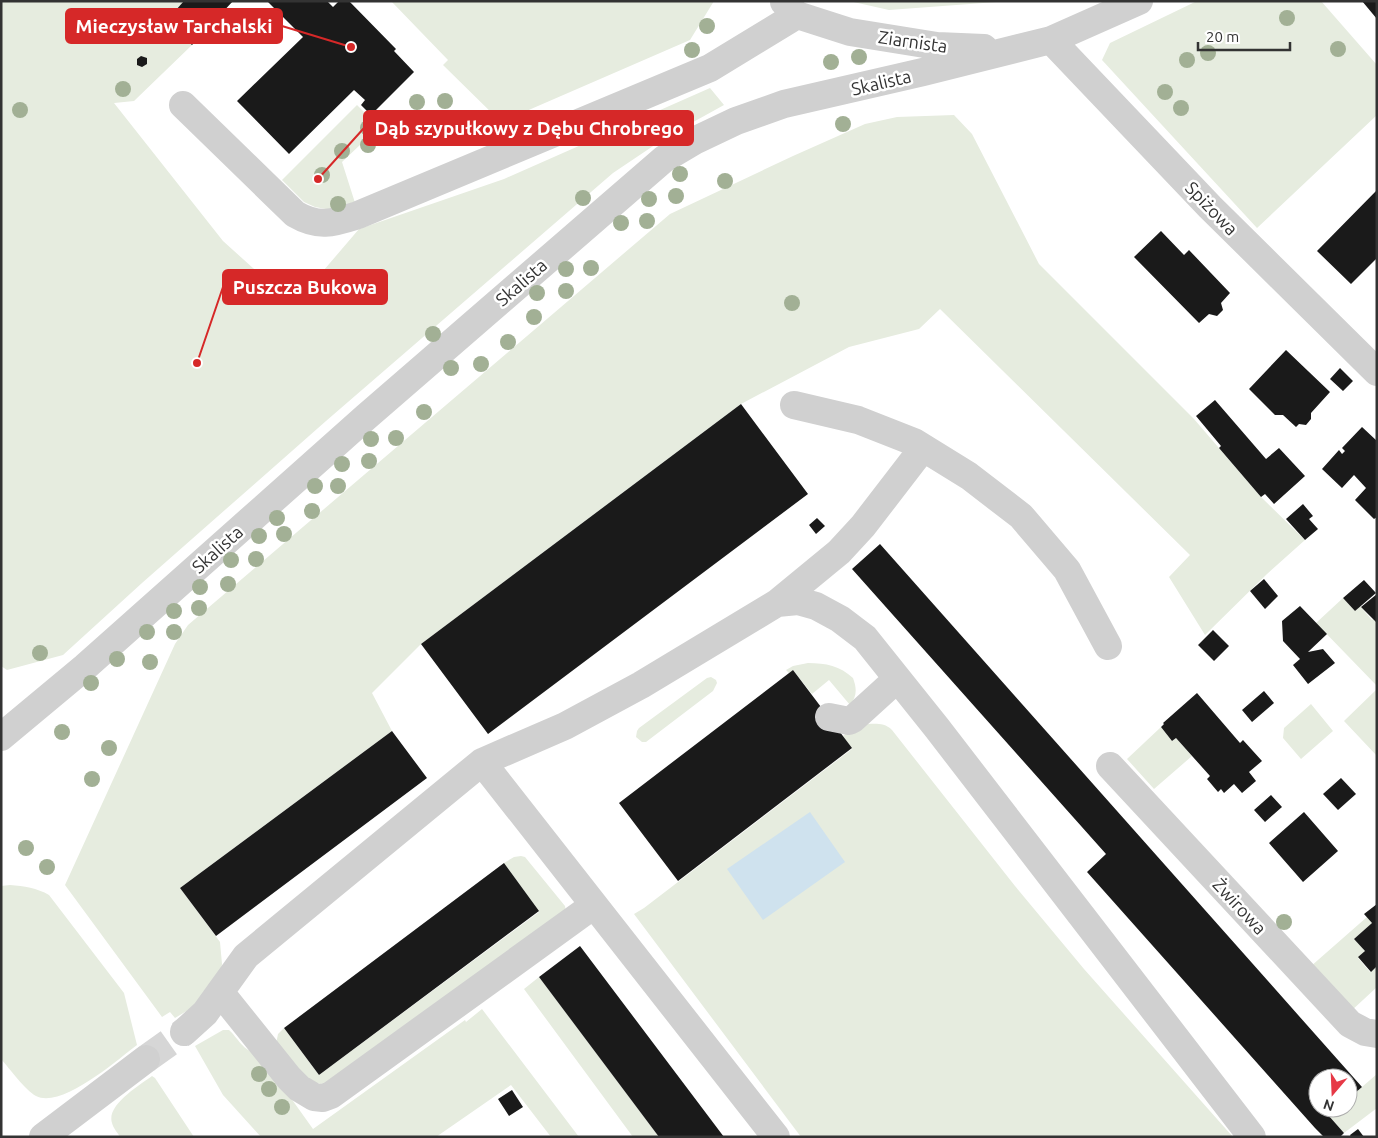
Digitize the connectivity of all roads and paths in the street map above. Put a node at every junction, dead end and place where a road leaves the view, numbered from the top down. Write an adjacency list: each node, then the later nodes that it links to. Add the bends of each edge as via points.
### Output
1 (1139, 1): 3 (street, Skalista)
2 (790, 8): 3 (street, Ziarnista, via 850,32 937,46 979,48); 4 (street, via 710,68 335,223 310,222 295,214)
3 (1052, 40): 5 (street, Spiżowa, via 1210,207); 12 (street, Skalista, via 784,104 736,121 664,159)
4 (183, 105)
5 (1377, 372)
6 (794, 405): 7 (street, via 858,420)
7 (923, 448): 8 (street, via 839,552); 9 (street, via 969,476 1021,516 1067,570)
8 (778, 603): 10 (street, via 798,601 840,619 865,638); 13 (street, via 565,726)
9 (1108, 646)
10 (897, 679): 11 (street, via 853,719); 22 (street)
11 (829, 717)
12 (1, 737)
13 (482, 762): 15 (street); 16 (street, via 246,956)
14 (1110, 766): 18 (street, Żwirowa, via 1350,1024)
15 (594, 905): 16 (street, via 323,1098 306,1094 290,1078); 21 (street)
16 (220, 992): 17 (street, via 205,1013)
17 (184, 1032)
18 (1377, 1034)
19 (146, 1059): 20 (street)
20 (43, 1137)
21 (776, 1137)
22 (1252, 1137)

